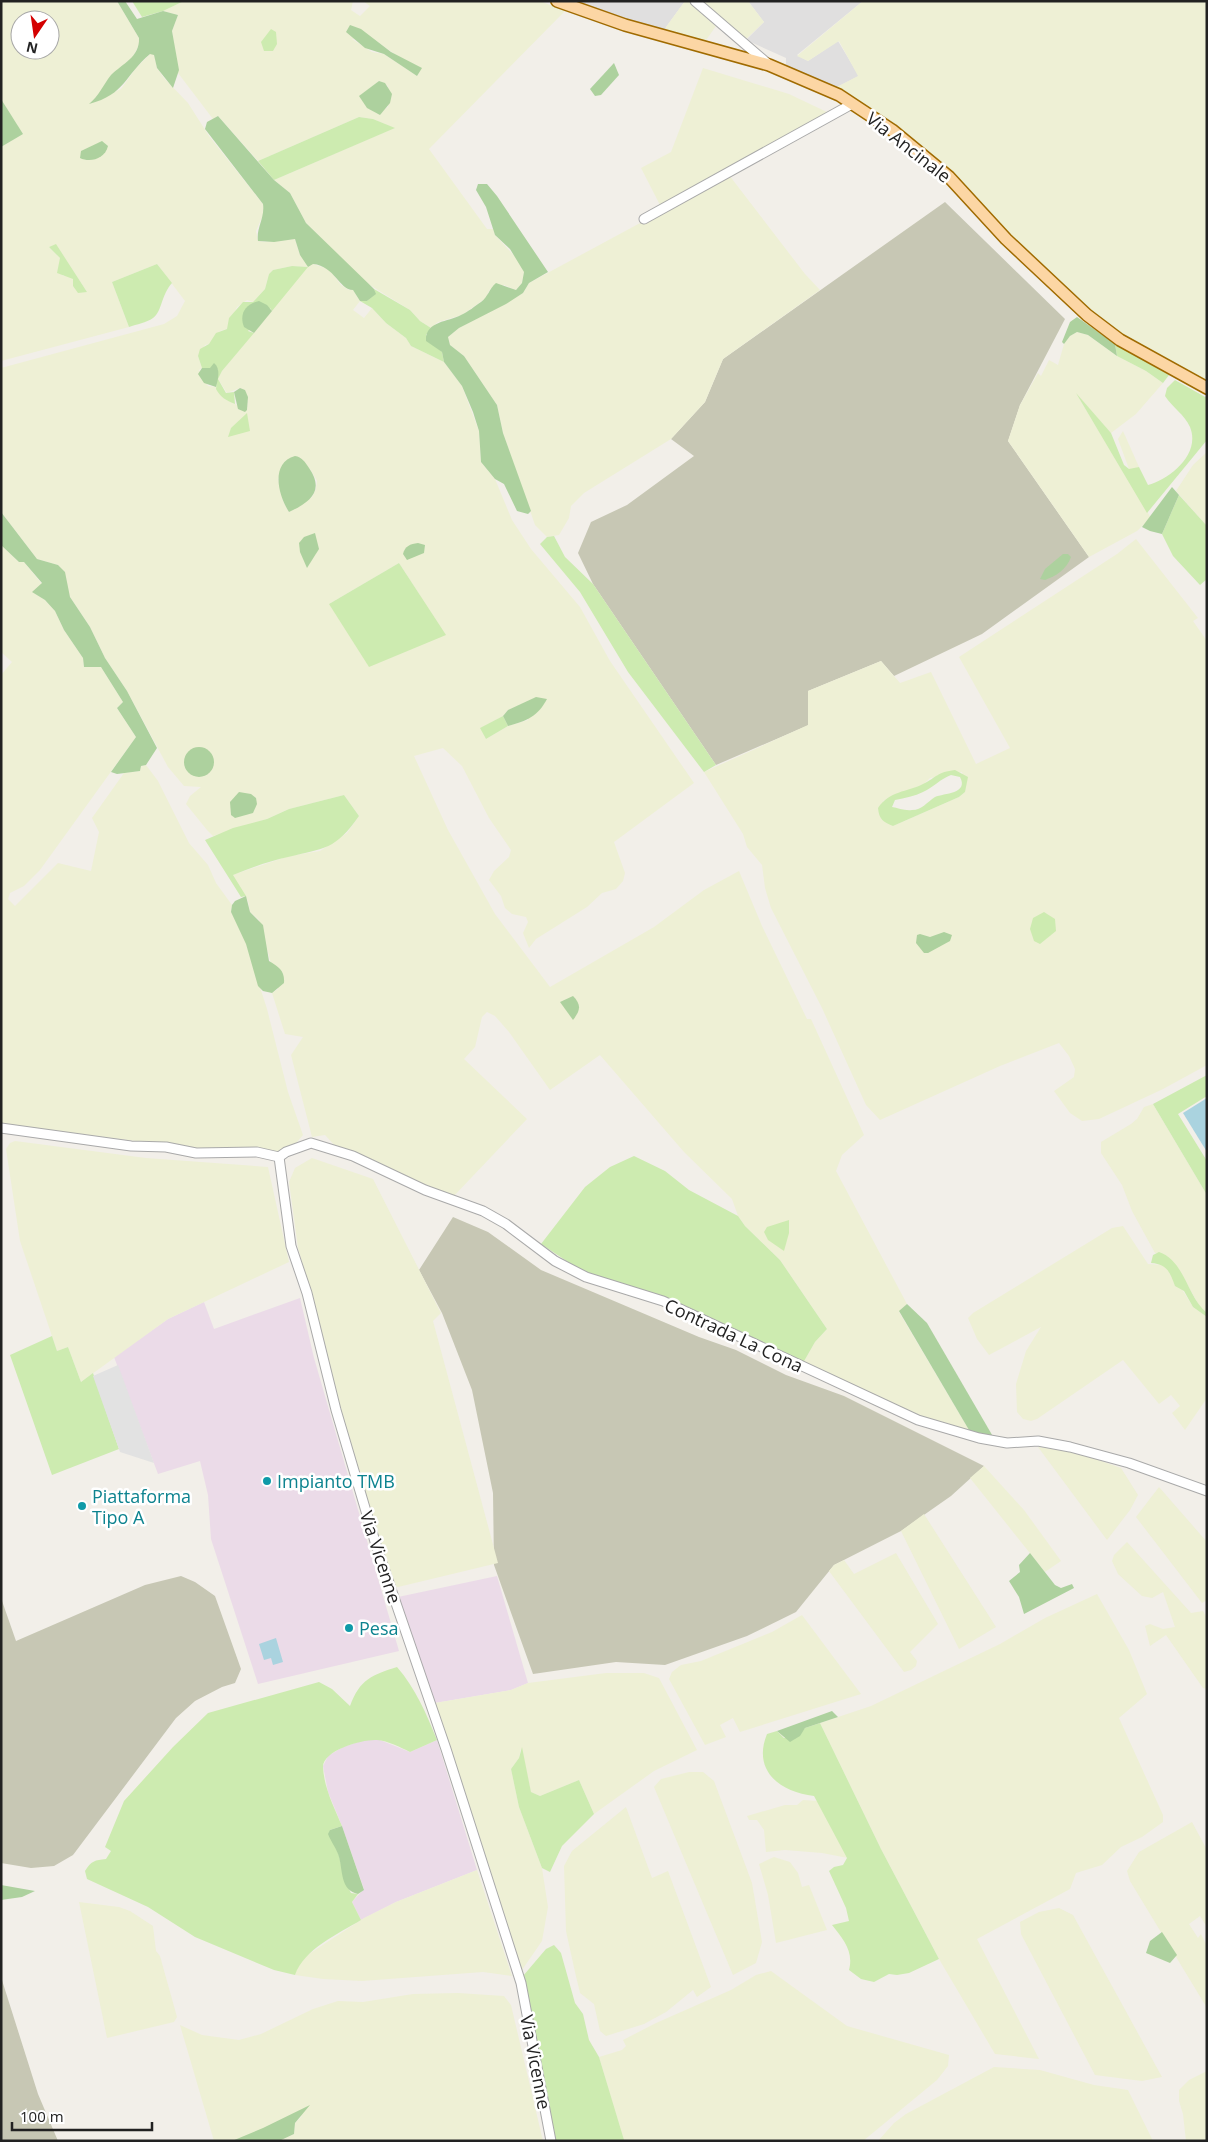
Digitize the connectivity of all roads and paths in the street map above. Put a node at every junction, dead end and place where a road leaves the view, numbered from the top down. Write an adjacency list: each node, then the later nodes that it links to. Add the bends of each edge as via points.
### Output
1 (557, 1): 3 (main road, Via Ancinale, via 625,25)
2 (695, 1): 3 (street)
3 (769, 65): 4 (main road, Via Ancinale, via 839,95)
4 (852, 104): 5 (street); 6 (main road, Via Ancinale, via 892,130 949,178 1006,239 1093,320 1120,340)
5 (644, 219)
6 (1207, 388)
7 (1, 1128): 8 (street, via 196,1153 257,1152)
8 (279, 1157): 9 (street, Contrada La Cona, via 311,1143 352,1156 425,1190 483,1211 555,1261 586,1277 662,1301 918,1420 1007,1443 1070,1446); 10 (street, Via Vicenne, via 291,1246 307,1293 338,1419 376,1545 520,1981)
9 (1207, 1491)
10 (551, 2141)

